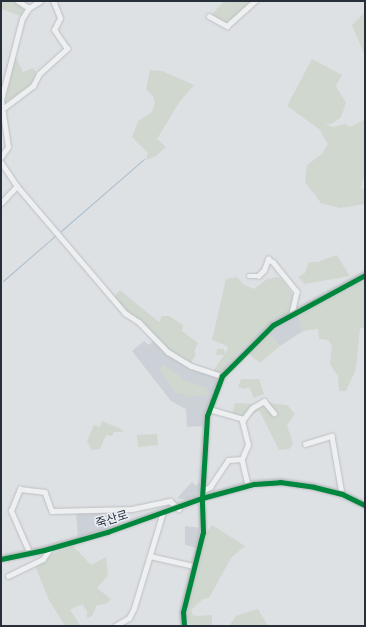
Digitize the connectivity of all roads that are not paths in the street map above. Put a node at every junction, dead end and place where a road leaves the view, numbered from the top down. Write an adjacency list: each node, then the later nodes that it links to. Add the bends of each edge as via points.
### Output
1 (18, 1): 5 (street)
2 (40, 1): 5 (street)
3 (53, 1): 7 (street, via 60,18 54,30 67,49 39,74 33,86)
4 (255, 1): 6 (street, via 227,26)
5 (29, 8): 7 (street, via 22,19 1,100)
6 (210, 16)
7 (2, 109): 8 (street, via 8,147)
8 (1, 157)
9 (1, 162): 10 (street)
10 (17, 186): 11 (street); 15 (street, via 125,313 139,322 168,352 191,366)
11 (1, 203)
12 (365, 275): 14 (street)
13 (249, 276): 14 (street, via 258,276 264,270 268,259 273,262 297,292)
14 (292, 313): 15 (street, via 264,333)
15 (222, 376): 16 (street)
16 (209, 409): 18 (street); 22 (street)
17 (274, 413): 18 (street, via 264,400 252,408)
18 (244, 419): 20 (street, via 248,445)
19 (306, 444): 23 (street, via 332,436)
20 (242, 459): 21 (street); 22 (street, via 228,460 210,487)
21 (248, 486): 23 (street, 죽산로, via 280,482); 24 (street, 죽산로)
22 (204, 490): 24 (street)
23 (342, 494): 25 (street, 죽산로)
24 (202, 498): 26 (street, 죽산로); 32 (street, via 203,532)
25 (365, 505)
26 (179, 508): 27 (street, 죽산로); 29 (street, via 170,501 132,510 52,511 45,492 20,489 11,511)
27 (162, 515): 28 (street, 죽산로); 30 (street)
28 (50, 549): 29 (street, 죽산로); 33 (street, via 43,559)
29 (29, 552): 31 (street, 죽산로)
30 (150, 556): 32 (street); 34 (street, via 129,618)
31 (1, 559)
32 (194, 566): 35 (street, via 183,612)
33 (8, 576)
34 (115, 626)
35 (184, 626)

